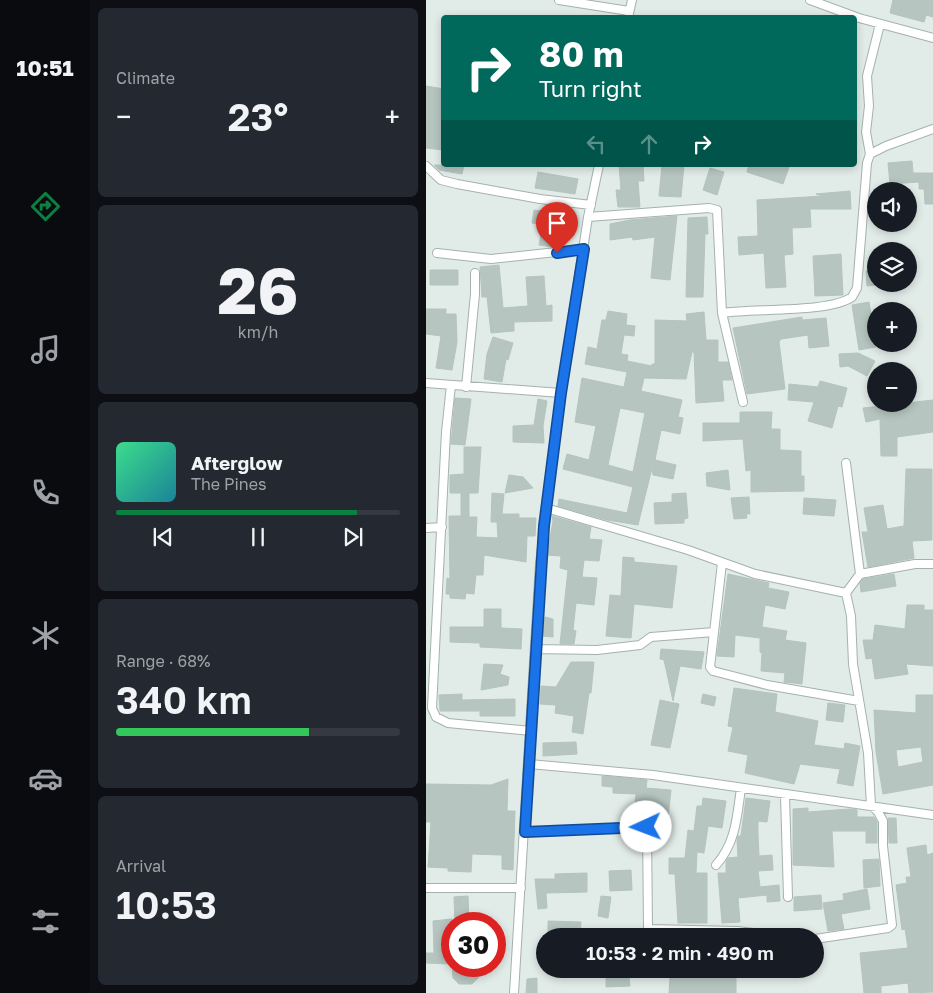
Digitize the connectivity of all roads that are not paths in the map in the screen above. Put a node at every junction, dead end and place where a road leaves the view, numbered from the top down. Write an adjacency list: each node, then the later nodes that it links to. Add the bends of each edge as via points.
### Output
1 (559, 0): 4 (street)
2 (632, 0): 4 (street)
3 (810, 0): 5 (street)
4 (629, 14)
5 (854, 15)
6 (857, 16): 7 (street)
7 (880, 24): 8 (street); 10 (street, via 867,76 869,106 866,132)
8 (933, 38)
9 (933, 129): 10 (street)
10 (870, 154): 18 (street, via 857,288 852,297 835,305)
11 (426, 166): 13 (street, via 441,180 449,182)
12 (599, 167): 13 (street)
13 (591, 205): 14 (street)
14 (588, 217): 15 (street); 18 (street, via 717,210)
15 (584, 249): 16 (street, via 491,259); 22 (street)
16 (437, 253)
17 (474, 273): 21 (street)
18 (722, 313): 23 (street)
19 (426, 383): 20 (street)
20 (451, 385): 21 (street); 27 (street)
21 (466, 387): 22 (street)
22 (561, 393): 25 (street)
23 (743, 402)
24 (846, 463): 30 (street)
25 (546, 508): 28 (street); 33 (street)
26 (426, 528): 27 (street)
27 (442, 528): 35 (street, via 432,708 436,717 448,722)
28 (722, 563): 31 (street, via 755,574); 32 (street)
29 (933, 564): 30 (street)
30 (860, 574): 31 (street)
31 (846, 593): 34 (street)
32 (714, 632): 33 (street, via 651,638 640,645 597,650); 34 (street, via 710,667 716,673)
33 (535, 649): 35 (street)
34 (859, 701): 39 (street, via 868,753)
35 (531, 731): 36 (street)
36 (529, 764): 37 (street, via 653,775); 41 (street)
37 (741, 788): 38 (street); 42 (street, via 734,833 729,848)
38 (785, 796): 39 (street); 45 (street)
39 (871, 806): 40 (street); 47 (street, via 883,821 892,925)
40 (933, 815)
41 (525, 832): 44 (street); 46 (street, via 646,827)
42 (716, 865)
43 (426, 888): 44 (street)
44 (521, 888): 48 (street)
45 (788, 897)
46 (648, 928)
47 (824, 938)
48 (514, 993)

